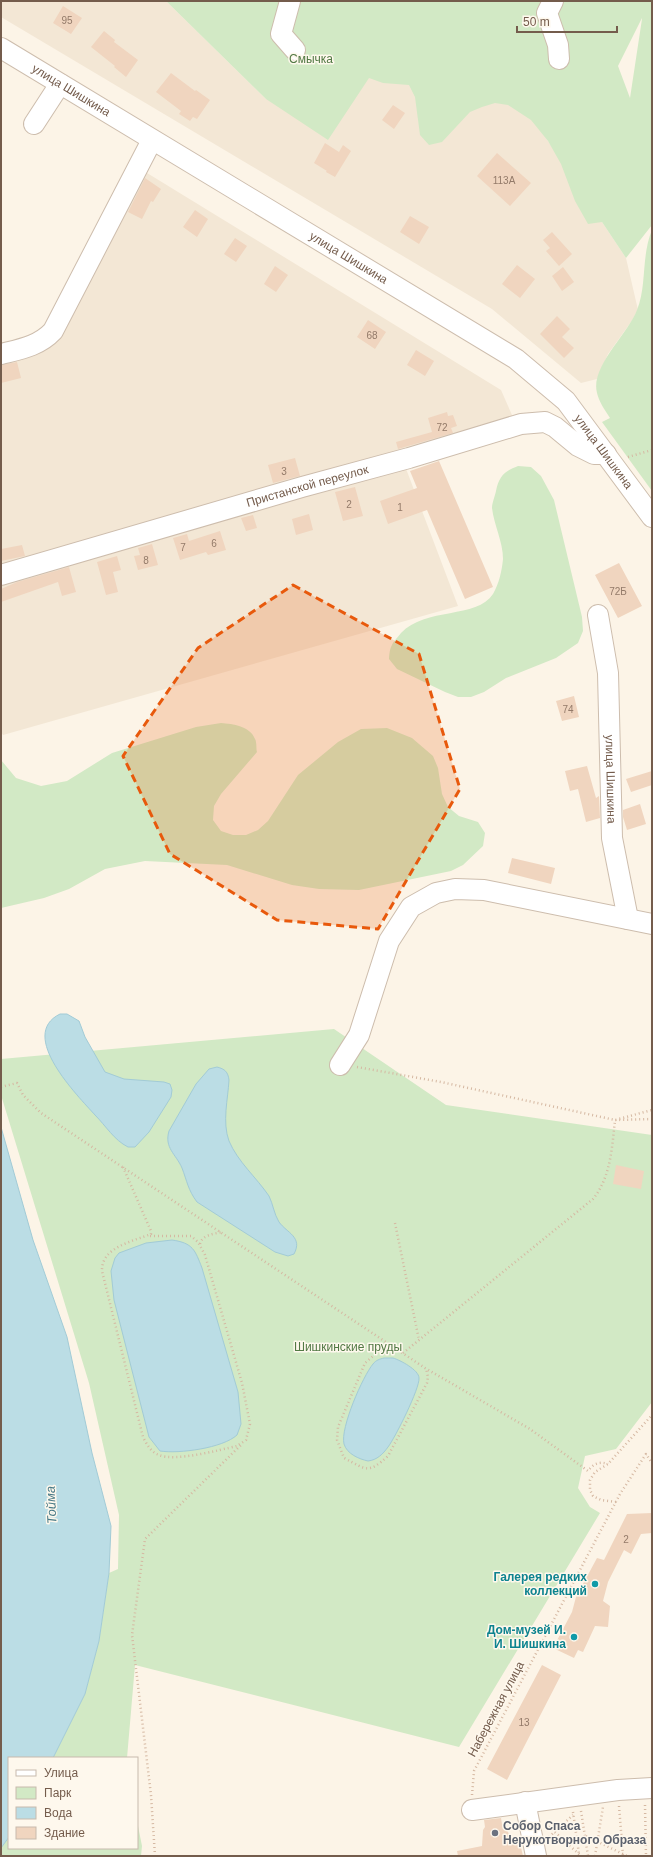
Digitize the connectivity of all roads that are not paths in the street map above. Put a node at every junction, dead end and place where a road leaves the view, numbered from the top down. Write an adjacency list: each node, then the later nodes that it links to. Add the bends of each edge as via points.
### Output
1 (290, 1): 4 (street, via 281,34)
2 (553, 1): 5 (street, via 547,13 558,45)
3 (1, 48): 6 (street, улица Шишкина)
4 (295, 50)
5 (559, 59)
6 (60, 84): 7 (street); 8 (street, улица Шишкина)
7 (34, 124)
8 (152, 140): 9 (street, via 53,331 35,346); 10 (street, улица Шишкина, via 516,359 566,401)
9 (1, 354)
10 (615, 456): 11 (street, улица Шишкина); 12 (street, Пристанской переулок, via 594,454 578,446 545,422 521,424)
11 (652, 517)
12 (1, 574)
13 (598, 616): 14 (street, улица Шишкина, via 608,673 612,838)
14 (628, 919): 15 (street); 16 (street, via 484,890 455,889 436,893 411,907 389,942 359,1034)
15 (652, 924)
16 (340, 1064)
17 (649, 1788): 18 (street, via 612,1790 574,1802)
18 (525, 1804): 19 (street); 20 (street)
19 (472, 1810)
20 (536, 1853)

